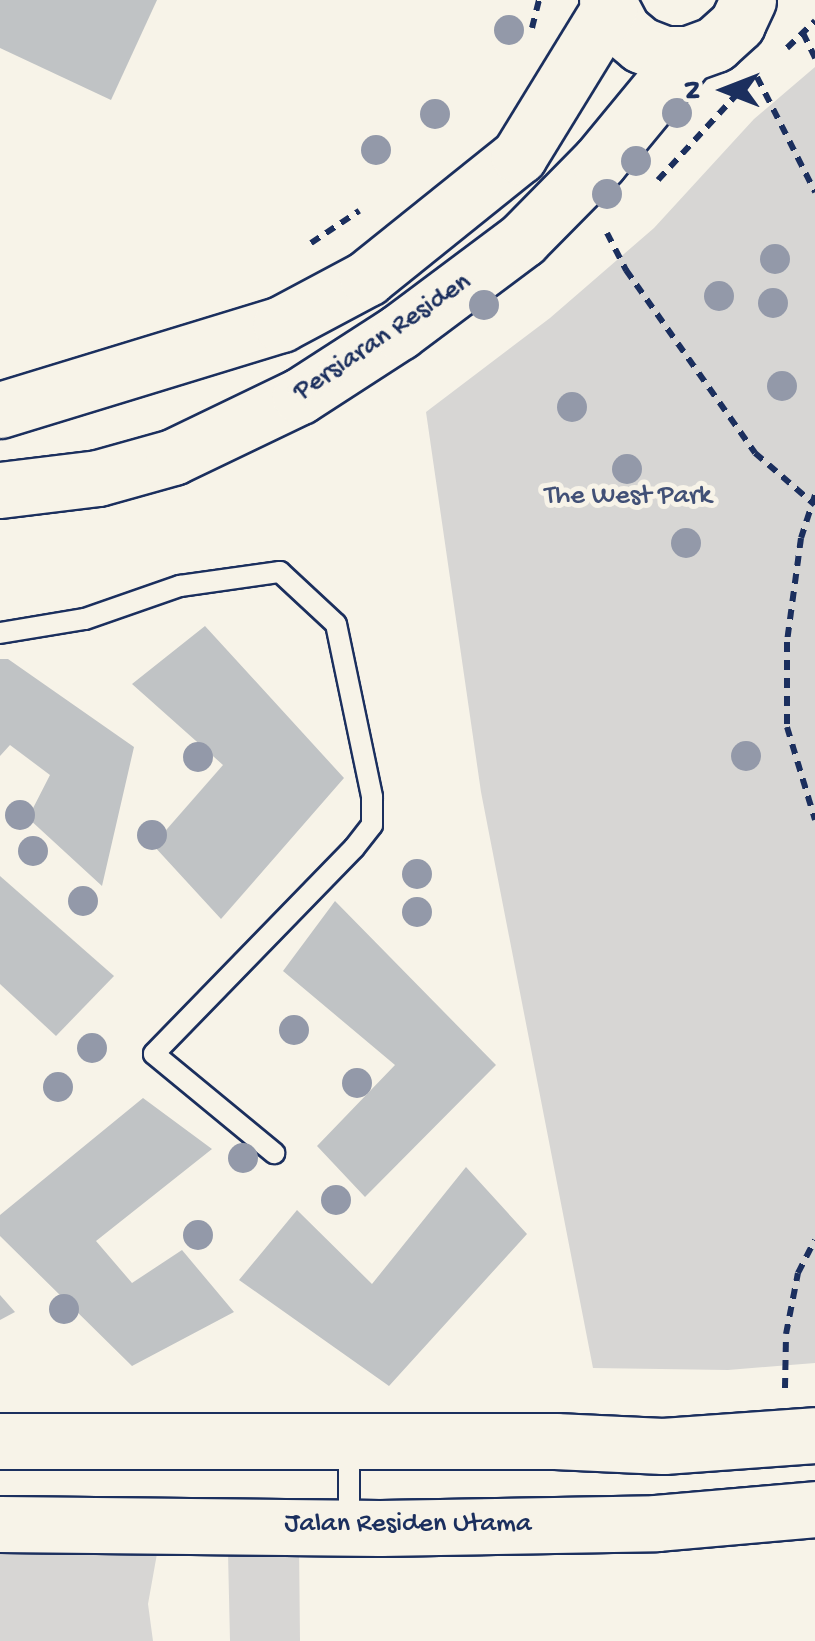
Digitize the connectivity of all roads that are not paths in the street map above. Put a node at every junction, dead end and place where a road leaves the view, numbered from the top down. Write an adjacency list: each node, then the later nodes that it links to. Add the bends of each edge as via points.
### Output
1 (748, 0): 3 (street, via 715,44)
2 (608, 4): 3 (street, via 622,30 642,45); 4 (street, via 519,156 366,278 281,324)
3 (688, 54): 5 (street, Persiaran Residen, via 599,162 522,240 400,332 300,396 173,457 98,478)
4 (0, 410)
5 (0, 490)
6 (0, 633): 7 (lane, via 85,619 180,586 280,572 336,624 372,824 154,1054)
7 (274, 1153)
8 (815, 1435): 9 (street, via 663,1446)
9 (348, 1440): 10 (street); 13 (lane)
10 (0, 1441)
11 (815, 1509): 13 (street, Jalan Residen Utama, via 656,1523)
12 (0, 1524): 13 (street, Jalan Residen Utama)
13 (348, 1527)

